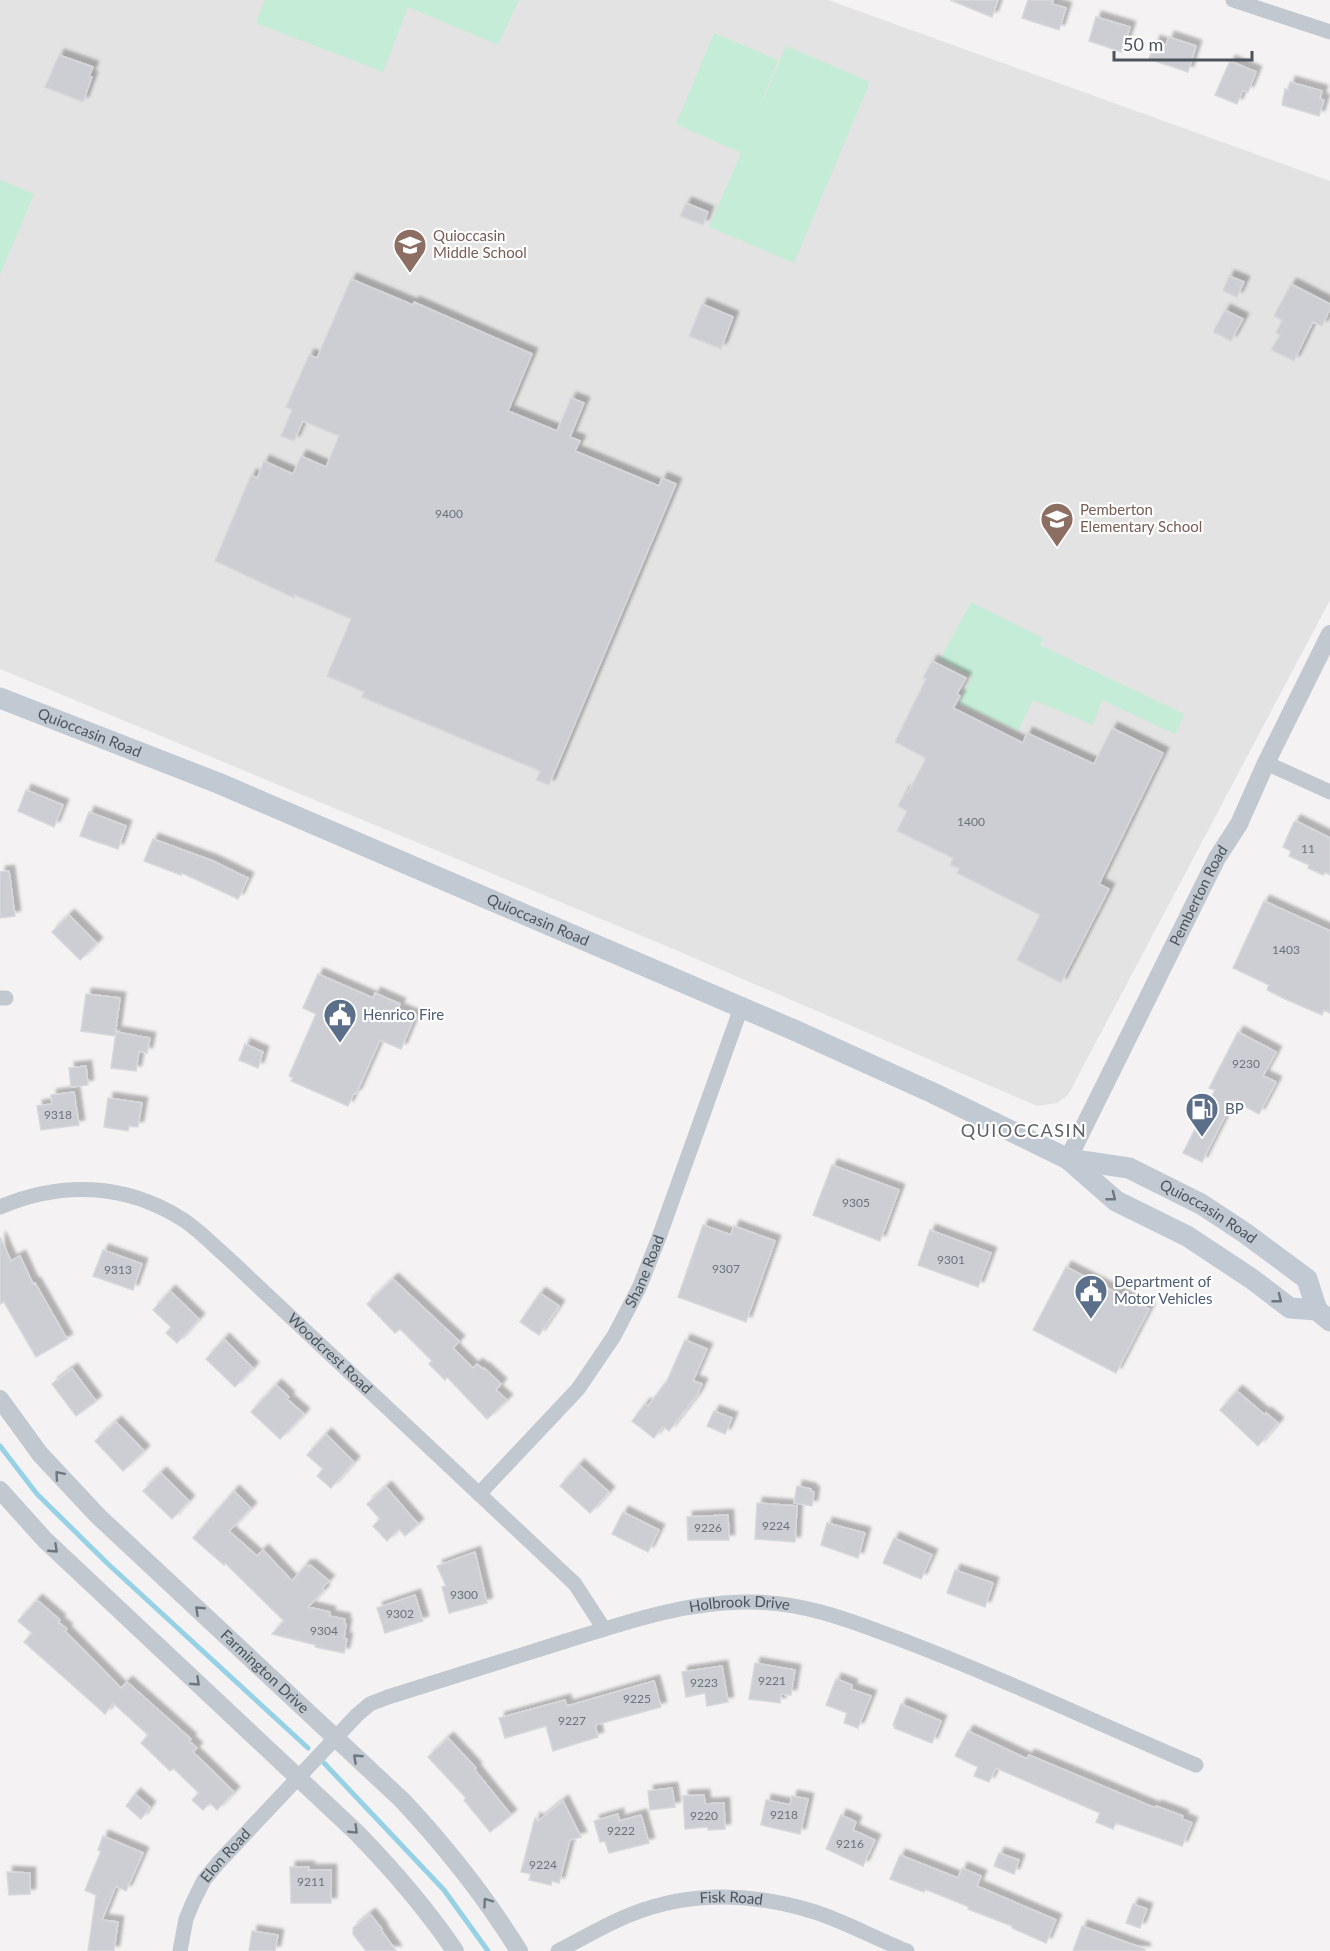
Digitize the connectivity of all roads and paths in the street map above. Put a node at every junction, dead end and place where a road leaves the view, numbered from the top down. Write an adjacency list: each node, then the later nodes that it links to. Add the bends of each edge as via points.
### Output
1 (1233, 0): 2 (street)
2 (1330, 32)
3 (1330, 634): 5 (street, Pemberton Road)
4 (0, 698): 7 (main road, Quioccasin Road, via 218,783)
5 (1266, 763): 6 (street); 8 (street, Pemberton Road, via 1239,824 1217,858)
6 (1330, 792)
7 (741, 1008): 8 (main road, Quioccasin Road, via 933,1093); 13 (street, Shane Road, via 654,1250 614,1336 578,1389)
8 (1068, 1159): 10 (main road, Quioccasin Road, one-way to 10, via 1116,1201 1187,1236 1290,1308); 10 (main road, Quioccasin Road, via 1130,1168 1201,1204 1307,1279)
9 (0, 1207): 13 (street, Woodcrest Road, via 50,1191 80,1188 132,1196 184,1220)
10 (1324, 1315)
11 (0, 1400): 15 (street, Farmington Drive, one-way to 11, via 98,1516 40,1454)
12 (0, 1490): 17 (street, one-way to 17, via 45,1540)
13 (479, 1494): 14 (street, Woodcrest Road, via 575,1584)
14 (604, 1629): 15 (street, Holbrook Drive, via 370,1704); 16 (street, Holbrook Drive, via 702,1605 743,1602 804,1606 846,1618 973,1668)
15 (335, 1738): 17 (street, Holbrook Drive); 20 (street, Farmington Drive, one-way to 15, via 435,1835)
16 (1196, 1765)
17 (298, 1777): 18 (street, Elon Road, via 204,1880 186,1919); 19 (street, one-way to 19, via 398,1875)
18 (180, 1951)
19 (455, 1951)
20 (519, 1951)
21 (558, 1951): 22 (street, Fisk Road, via 659,1905 715,1897 752,1898 816,1912)
22 (907, 1951)

